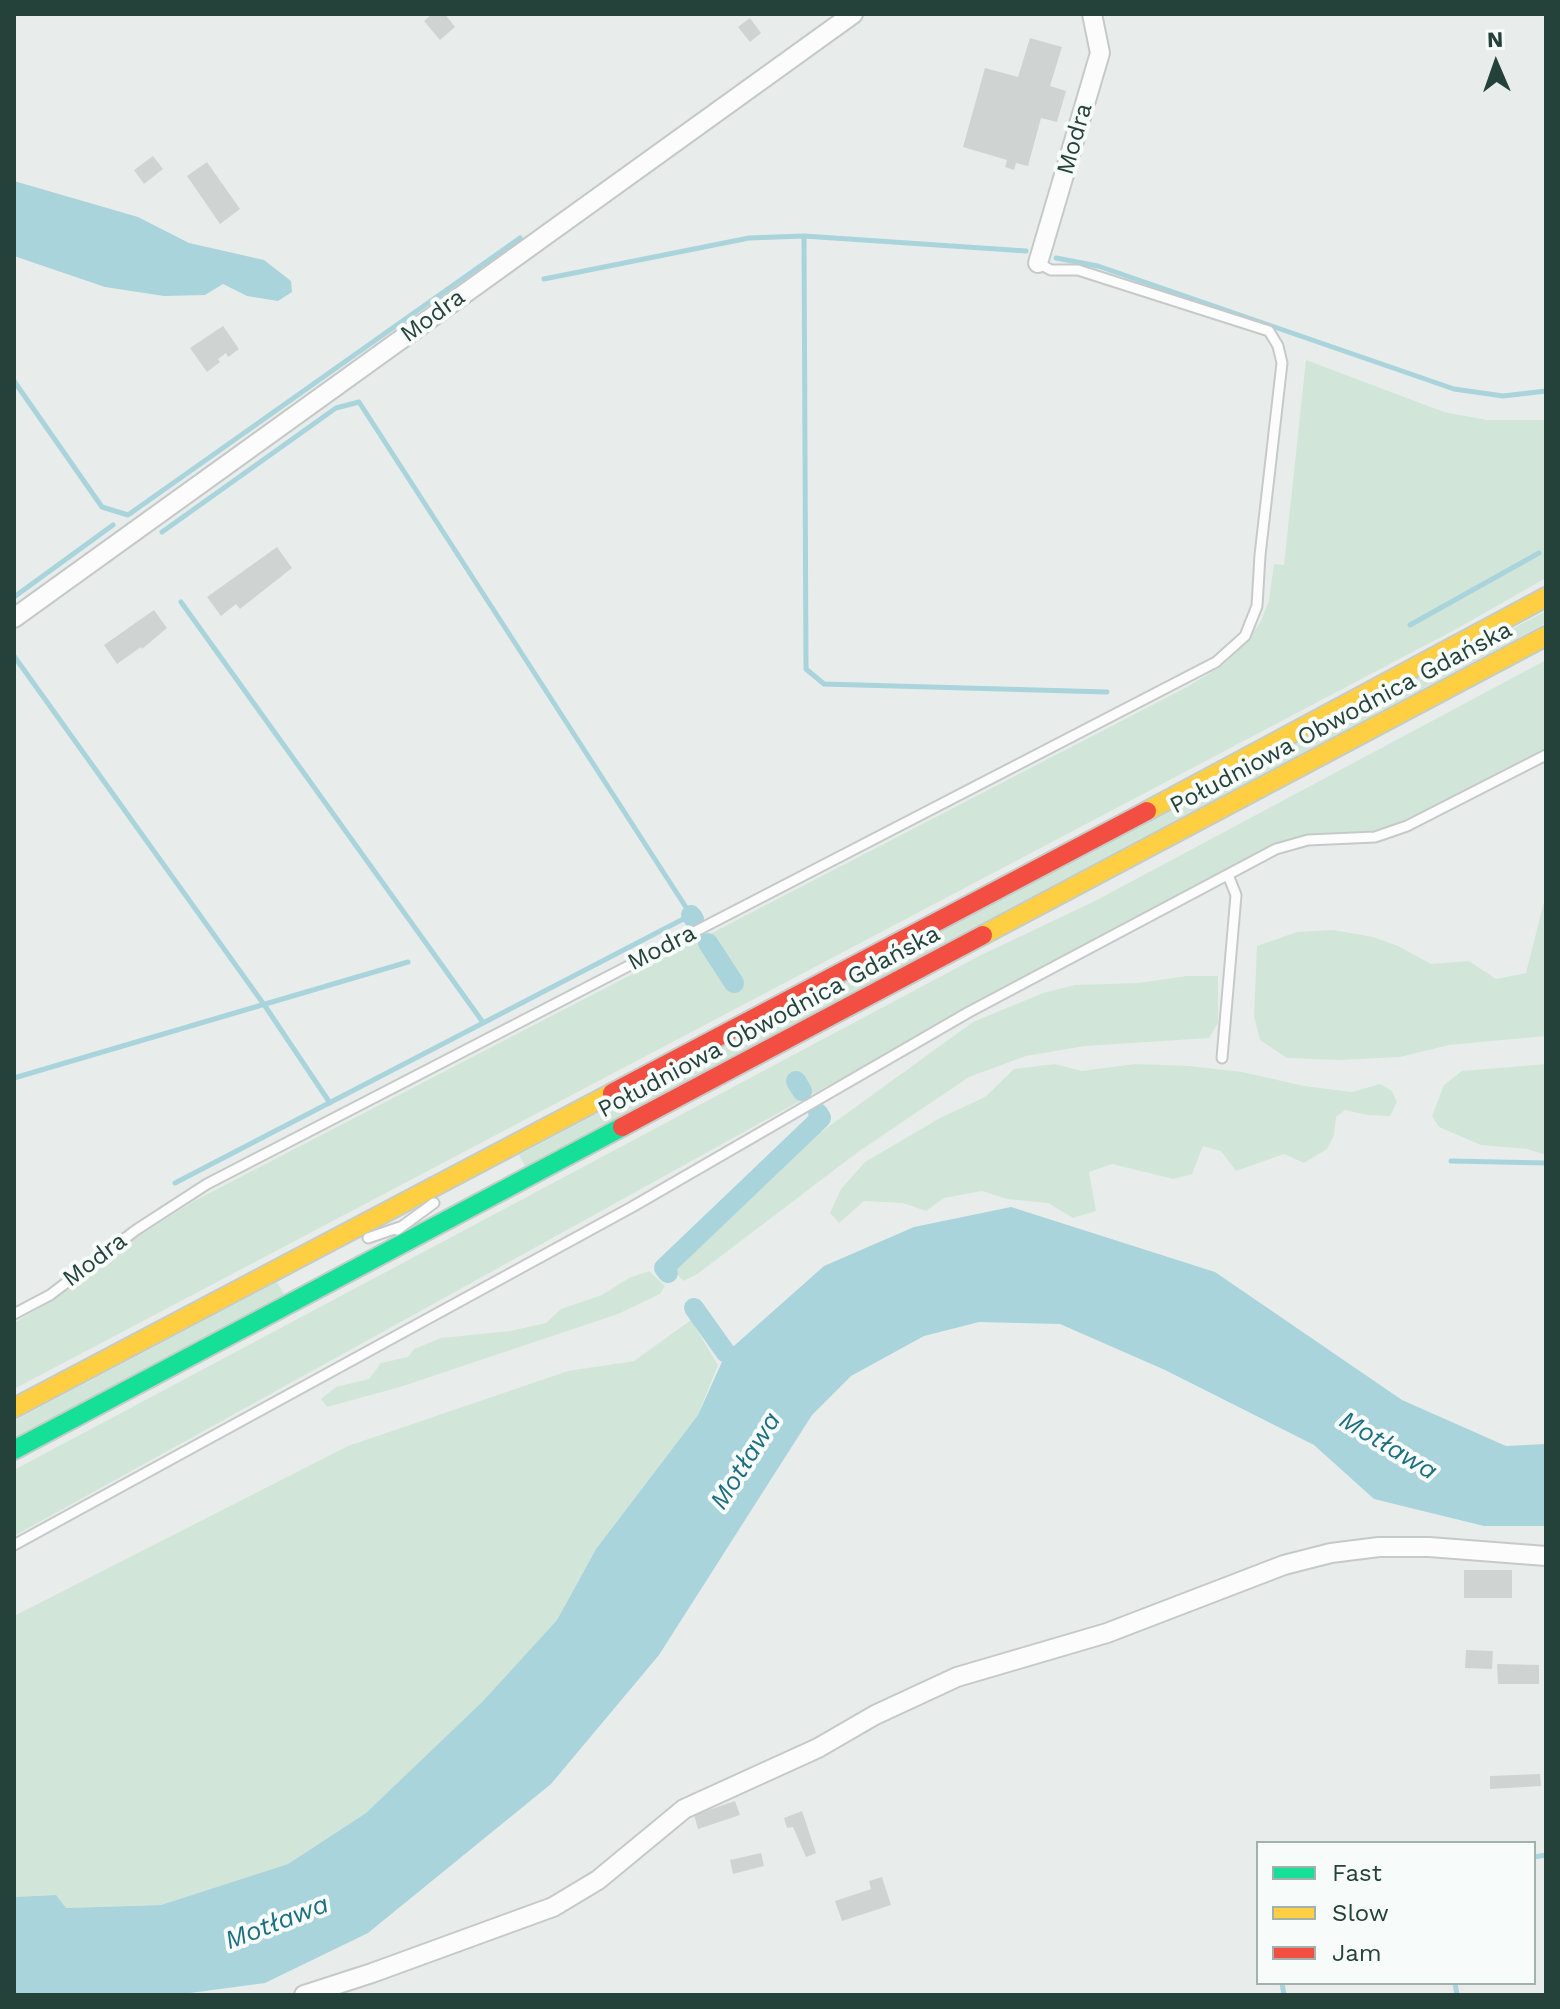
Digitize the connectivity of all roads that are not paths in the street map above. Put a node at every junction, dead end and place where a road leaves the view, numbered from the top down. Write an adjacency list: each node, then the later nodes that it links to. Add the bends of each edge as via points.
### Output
1 (853, 14): 5 (street, Modra)
2 (1092, 14): 3 (street, Modra, via 1100,53)
3 (1038, 263): 19 (lane, Modra, via 1051,270 1078,270 1269,331 1278,346 1282,363 1257,606 1245,636 1216,662 207,1184 50,1295)
4 (1546, 597): 10 (highway, Południowa Obwodnica Gdańska)
5 (14, 618)
6 (1546, 636): 11 (highway, Południowa Obwodnica Gdańska)
7 (1546, 755): 8 (lane, via 1407,826 1375,837 1308,840 1276,849)
8 (1228, 875): 9 (lane, via 1236,895); 22 (lane, via 969,1012 632,1207)
9 (1222, 1058)
10 (513, 1145): 12 (lane); 17 (highway, Południowa Obwodnica Gdańska)
11 (530, 1176): 14 (lane); 18 (highway, Południowa Obwodnica Gdańska)
12 (453, 1189)
13 (441, 1198): 14 (lane)
14 (405, 1225): 15 (lane); 18 (lane)
15 (361, 1241)
16 (346, 1246): 17 (lane)
17 (273, 1272): 20 (highway, Południowa Obwodnica Gdańska)
18 (289, 1304): 21 (highway, Południowa Obwodnica Gdańska)
19 (14, 1314)
20 (14, 1408)
21 (14, 1450)
22 (14, 1545)
23 (1546, 1556): 24 (street, via 1429,1547 1331,1553 1284,1565 1107,1633 957,1677 684,1809 598,1880 553,1907)
24 (304, 1995)

